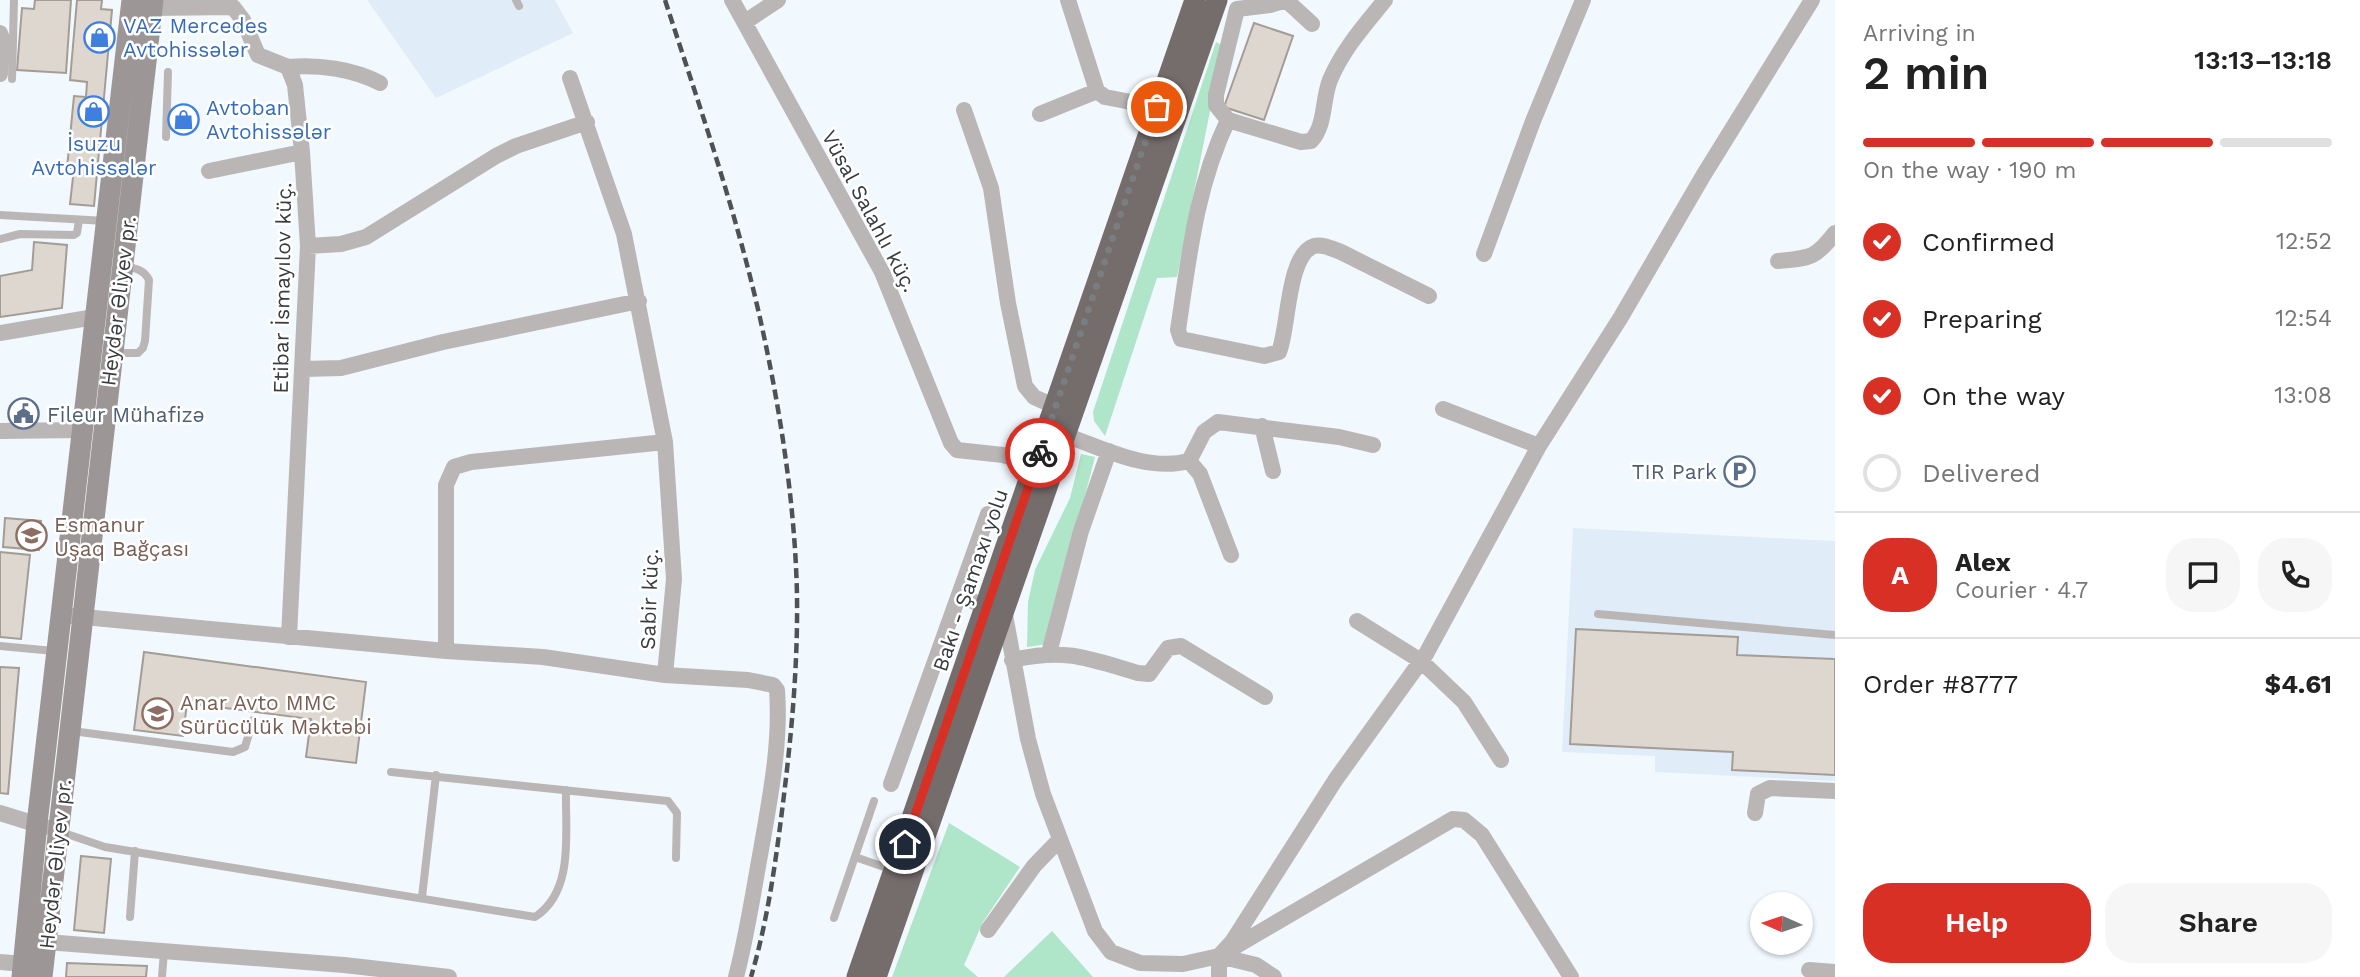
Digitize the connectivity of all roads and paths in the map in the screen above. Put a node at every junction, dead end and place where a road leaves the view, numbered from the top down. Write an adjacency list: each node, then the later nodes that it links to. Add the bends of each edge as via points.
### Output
1 (15, 0): 18 (lane)
2 (732, 0): 13 (street, Vüsal Salahlı küç.)
3 (778, 0): 13 (street)
4 (1068, 0): 22 (street)
5 (1195, 0): 24 (highway, Bakı - Şamaxı yolu)
6 (1218, 0): 12 (street); 52 (highway, Bakı - Şamaxı yolu)
7 (1286, 0): 12 (street); 14 (street)
8 (1385, 0): 27 (street, via 1352,38 1330,82 1318,133 1311,141)
9 (1583, 0): 38 (street)
10 (1812, 0): 55 (street)
11 (145, 3): 16 (street, via 233,7 258,55); 21 (main road, Heydər Əliyev pr.); 34 (main road, Heydər Əliyev pr.)
12 (1237, 9): 27 (street, via 1216,95 1216,105)
13 (744, 22): 58 (street, Vüsal Salahlı küç., via 882,272 951,443 957,450 1003,454)
14 (1312, 24)
15 (0, 33): 18 (street)
16 (288, 67): 20 (street, via 337,69); 30 (street, Etibar İsmayılov küç., via 295,85)
17 (168, 72): 23 (lane)
18 (6, 77)
19 (570, 78): 28 (street, Sabir küç.)
20 (380, 83)
21 (142, 90): 23 (lane); 40 (main road, Heydər Əliyev pr.)
22 (1097, 91): 24 (street, via 1105,97); 26 (street)
23 (168, 93): 29 (lane)
24 (1157, 107): 47 (highway, Bakı - Şamaxı yolu)
25 (964, 110): 47 (street, via 990,188 1025,386 1034,397)
26 (1040, 114)
27 (1228, 120): 41 (street, via 1195,213 1178,330 1181,339 1265,356 1279,352 1295,268 1314,246 1341,252)
28 (586, 122): 37 (street, via 496,156 366,237); 42 (street, Sabir küç., via 624,233)
29 (166, 137)
30 (302, 152): 31 (street); 37 (street, Etibar İsmayılov küç.)
31 (209, 171)
32 (0, 215): 33 (lane)
33 (79, 220): 34 (lane); 36 (lane, via 74,235 20,234)
34 (106, 221): 43 (main road, Heydər Əliyev pr.)
35 (1835, 233): 39 (street, via 1811,258)
36 (0, 239)
37 (308, 246): 46 (street, Etibar İsmayılov küç.)
38 (1484, 254)
39 (1778, 261)
40 (122, 266): 45 (main road, Heydər Əliyev pr.); 45 (lane, via 140,270 149,280 145,341 138,353)
41 (1429, 296)
42 (639, 300): 46 (street, via 341,368); 53 (street, Sabir küç.)
43 (94, 317): 44 (street); 50 (main road, Heydər Əliyev pr.)
44 (0, 333)
45 (111, 352): 66 (main road, Heydər Əliyev pr.)
46 (304, 369): 69 (street, Etibar İsmayılov küç.)
47 (1056, 407): 58 (highway, Bakı - Şamaxı yolu)
48 (1443, 409): 55 (street)
49 (1262, 426): 54 (street); 57 (street, via 1218,422 1204,432); 59 (street)
50 (82, 430): 51 (street); 65 (main road, Heydər Əliyev pr.)
51 (0, 431)
52 (1065, 435): 56 (street); 63 (highway, Bakı - Şamaxı yolu)
53 (665, 442): 72 (street, via 454,467 446,485); 76 (street, Sabir küç., via 674,579)
54 (1373, 445)
55 (1539, 446): 75 (street)
56 (1110, 451): 57 (street, via 1159,464); 73 (street, via 1081,531)
57 (1189, 461): 61 (street, via 1200,474)
58 (1036, 465): 63 (highway, Bakı - Şamaxı yolu)
59 (1273, 471)
60 (988, 514): 62 (street)
61 (1231, 555)
62 (961, 597): 63 (street); 83 (street)
63 (995, 609): 74 (street, via 1007,621); 95 (highway, Bakı - Şamaxı yolu); 113 (highway, Bakı - Şamaxı yolu)
64 (1598, 614): 68 (lane)
65 (62, 615): 66 (street, Sabir küç.); 71 (main road, Heydər Əliyev pr.)
66 (83, 618): 69 (street, Sabir küç.); 79 (main road, Heydər Əliyev pr.)
67 (1357, 621): 75 (street)
68 (1835, 635)
69 (289, 636): 72 (street, Sabir küç.)
70 (0, 646): 71 (lane)
71 (57, 651): 89 (main road, Heydər Əliyev pr.)
72 (446, 651): 76 (street, Sabir küç., via 543,657)
73 (1049, 653): 74 (street); 77 (street, via 1149,674 1168,648 1181,646)
74 (1012, 660): 91 (street, via 1037,772)
75 (1421, 661): 80 (street, via 1464,702); 102 (street)
76 (665, 675): 111 (street, via 748,680 777,690 769,800)
77 (1265, 697)
78 (253, 720): 79 (lane, via 245,747 233,752)
79 (69, 731): 90 (main road, Heydər Əliyev pr.)
80 (1501, 760)
81 (391, 772): 82 (lane)
82 (436, 775): 84 (lane); 96 (lane)
83 (891, 784)
84 (566, 790): 94 (lane, via 668,801 677,813); 96 (lane, via 562,877 547,909 534,917 519,916)
85 (1835, 791): 88 (street, via 1770,788 1758,794)
86 (874, 801): 93 (lane)
87 (0, 813): 89 (street)
88 (1755, 813)
89 (37, 824): 90 (street); 106 (main road, Heydər Əliyev pr.)
90 (58, 831): 92 (lane, via 105,847); 100 (main road, Heydər Əliyev pr.)
91 (1060, 839): 99 (street, via 1034,866); 104 (street, via 1095,931 1111,952)
92 (135, 851): 96 (lane); 97 (lane)
93 (855, 857): 95 (lane); 98 (lane)
94 (676, 858)
95 (896, 871): 112 (highway, Bakı - Şamaxı yolu)
96 (422, 897)
97 (130, 917)
98 (834, 918)
99 (988, 930)
100 (46, 942): 101 (street); 108 (main road, Heydər Əliyev pr.)
101 (164, 951): 109 (lane); 110 (street)
102 (1219, 956): 104 (street); 114 (street); 115 (street, via 1256,965); 116 (street, via 1453,819 1464,820 1482,835)
103 (0, 962): 106 (street)
104 (1139, 970)
105 (1809, 970): 107 (street)
106 (23, 971)
107 (1835, 972)
108 (42, 977)
109 (162, 977)
110 (449, 977)
111 (736, 977)
112 (858, 977)
113 (876, 977)
114 (1220, 977)
115 (1274, 977)
116 (1572, 977)

